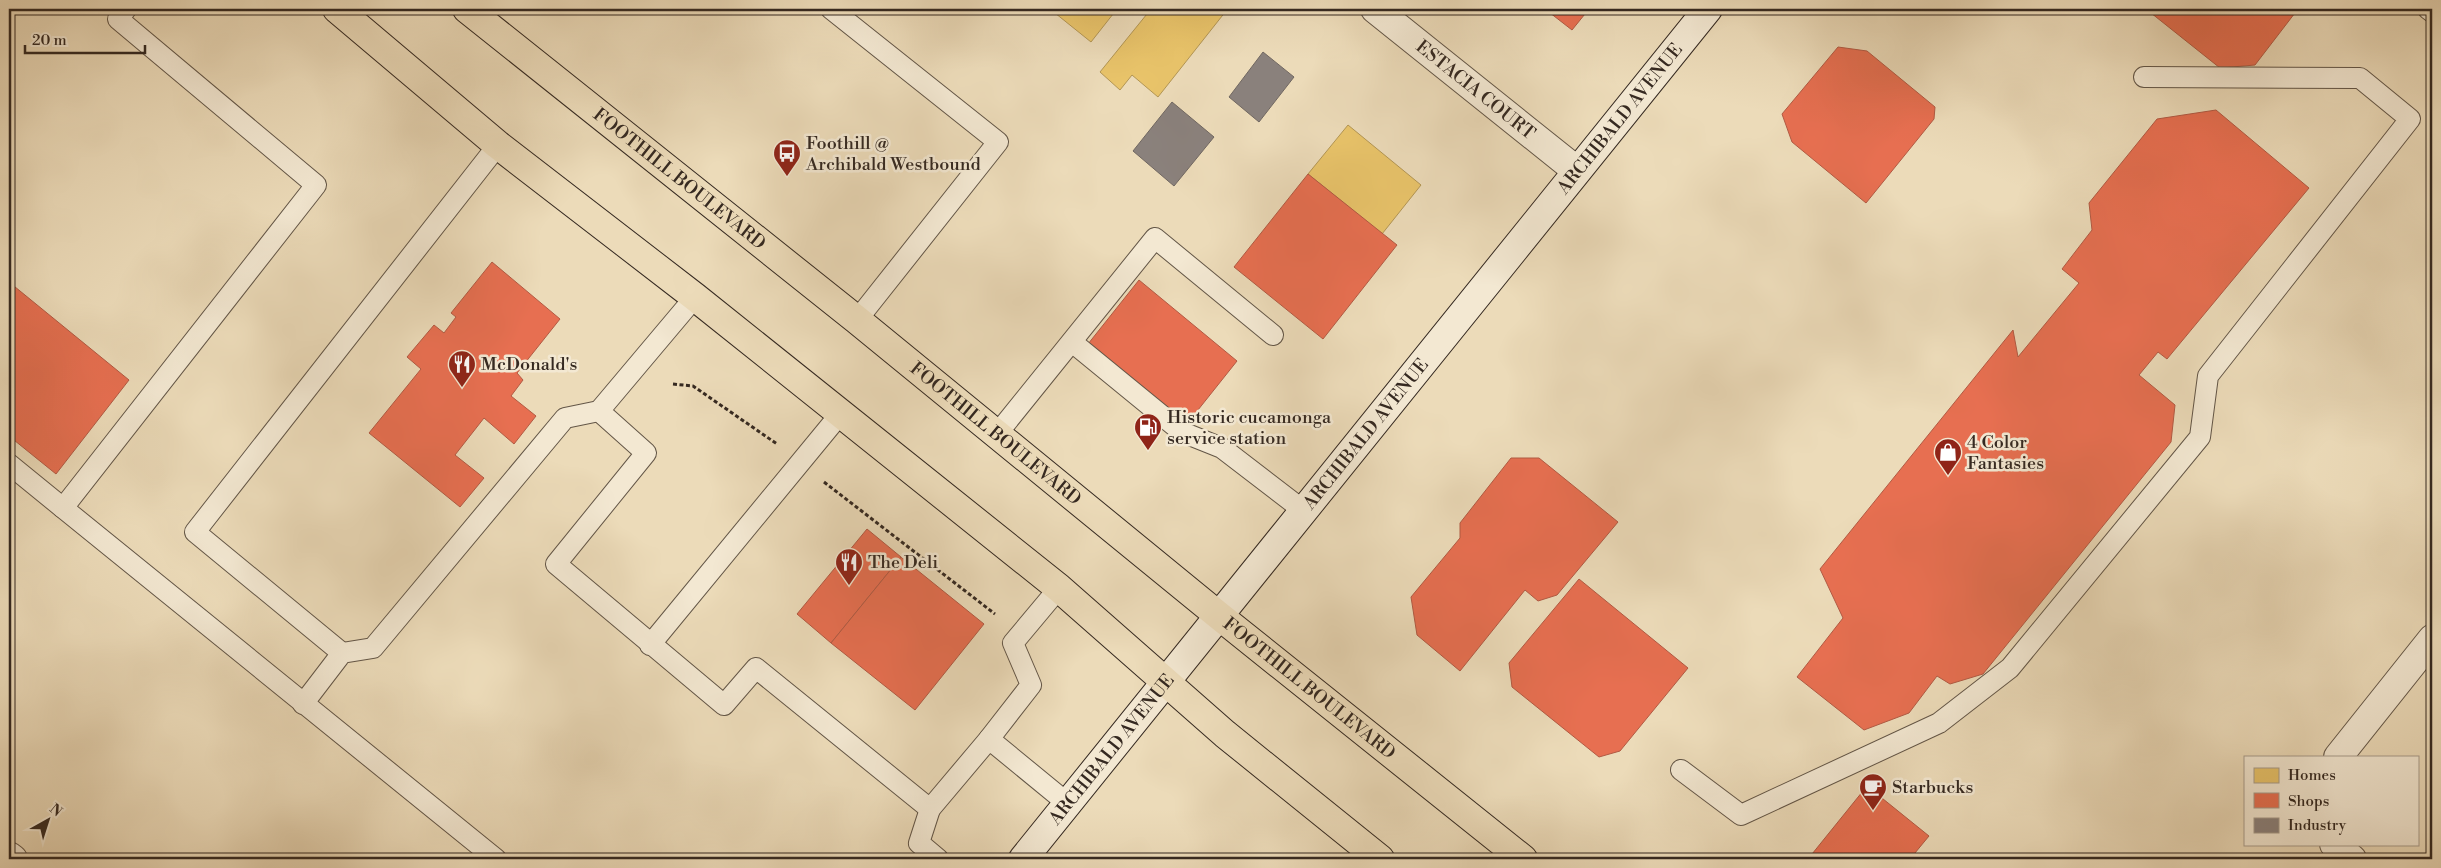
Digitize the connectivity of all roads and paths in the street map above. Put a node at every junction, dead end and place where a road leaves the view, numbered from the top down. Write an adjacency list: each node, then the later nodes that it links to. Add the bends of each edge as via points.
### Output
1 (126, 9): 23 (lane, via 118,19 316,185)
2 (337, 9): 10 (main road)
3 (468, 9): 13 (main road, FOOTHILL BOULEVARD)
4 (831, 9): 13 (lane, via 998,142)
5 (1375, 9): 11 (main road, ESTACIA COURT)
6 (2428, 9): 8 (lane)
7 (1709, 10): 11 (main road, ARCHIBALD AVENUE)
8 (2432, 12)
9 (2144, 77): 35 (lane, via 2360,78 2410,119 2208,376 2200,437 2010,668 1939,723 1741,815)
10 (498, 145): 12 (main road); 30 (lane, via 195,532)
11 (1576, 170): 24 (main road, ARCHIBALD AVENUE)
12 (695, 297): 17 (lane); 18 (main road)
13 (857, 320): 19 (main road, FOOTHILL BOULEVARD)
14 (1273, 335): 15 (lane, via 1155,238)
15 (1072, 342): 19 (lane); 24 (lane, via 1182,432 1222,448)
16 (673, 384): 20 (path, via 693,386)
17 (599, 411): 29 (lane, via 646,453 556,564); 30 (lane, via 565,418 373,648)
18 (841, 413): 25 (main road); 29 (lane)
19 (997, 434): 26 (main road, FOOTHILL BOULEVARD)
20 (781, 447)
21 (9, 464): 23 (lane)
22 (821, 480): 27 (path)
23 (63, 508): 32 (lane)
24 (1304, 511): 26 (main road, ARCHIBALD AVENUE)
25 (1059, 588): 27 (lane); 31 (main road)
26 (1218, 615): 31 (main road, ARCHIBALD AVENUE); 45 (main road, FOOTHILL BOULEVARD)
27 (1020, 634): 33 (lane, via 1013,643 1032,685)
28 (2432, 639): 34 (main road)
29 (650, 645): 37 (lane, via 724,705 756,668)
30 (342, 653): 32 (lane)
31 (1164, 682): 36 (main road, ARCHIBALD AVENUE); 44 (main road, via 1283,783)
32 (303, 704): 41 (lane)
33 (989, 739): 36 (lane); 37 (lane)
34 (2339, 756)
35 (1681, 770)
36 (1067, 803): 43 (main road, ARCHIBALD AVENUE)
37 (930, 809): 42 (lane, via 919,843)
38 (2336, 846): 46 (main road)
39 (9, 856): 40 (main road)
40 (13, 859)
41 (496, 859)
42 (938, 859)
43 (1023, 859)
44 (1380, 859)
45 (1523, 859)
46 (2352, 859)

